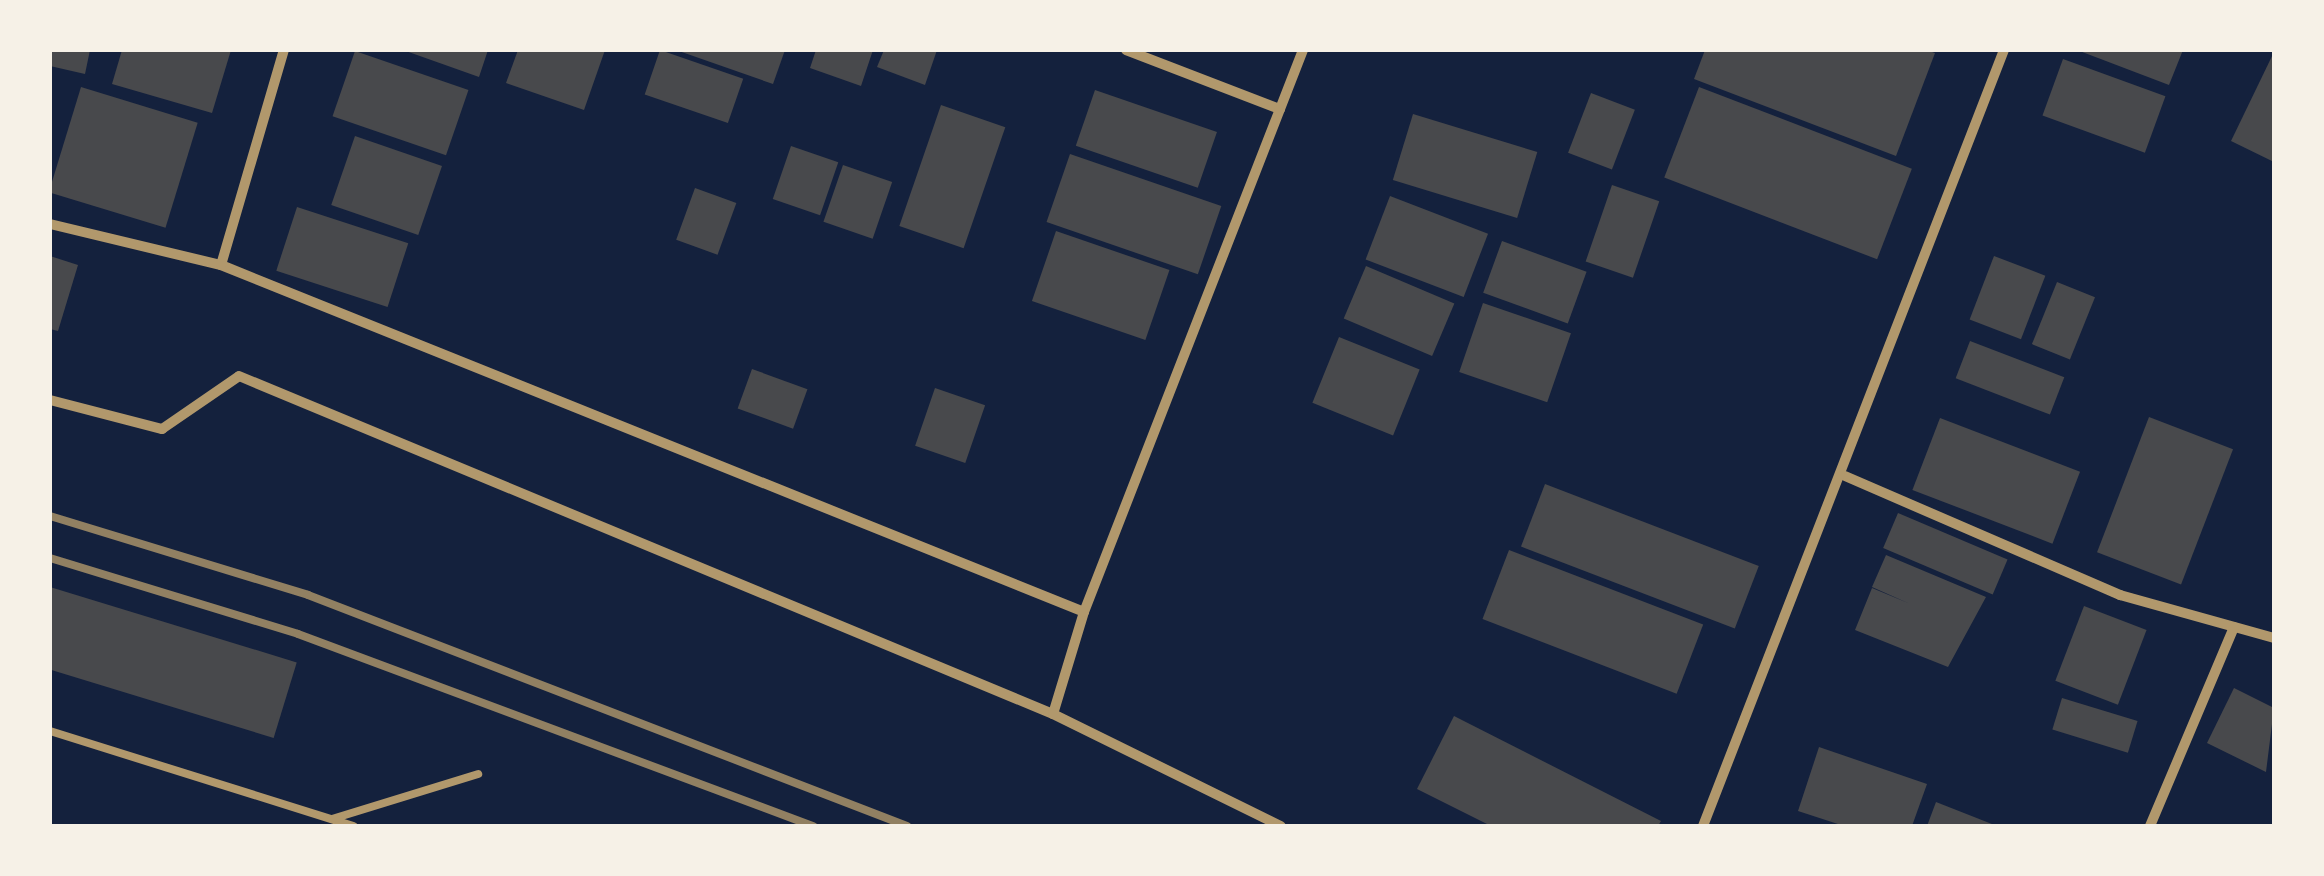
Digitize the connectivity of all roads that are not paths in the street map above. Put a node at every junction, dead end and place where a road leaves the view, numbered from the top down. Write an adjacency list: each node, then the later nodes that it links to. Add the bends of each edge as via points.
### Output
1 (284, 50): 7 (street)
2 (1126, 50): 5 (street)
3 (1303, 50): 5 (street)
4 (2004, 50): 9 (street)
5 (1280, 109): 10 (street)
6 (50, 224): 7 (street)
7 (221, 264): 10 (street)
8 (50, 400): 13 (street, via 162,429 239,376)
9 (1845, 476): 11 (street, via 2120,594); 19 (street)
10 (1084, 612): 13 (street)
11 (2234, 627): 12 (street); 20 (street)
12 (2274, 638)
13 (1053, 714): 18 (street)
14 (50, 731): 16 (lane)
15 (478, 774): 16 (lane)
16 (332, 819): 17 (lane)
17 (354, 826)
18 (1281, 826)
19 (1703, 826)
20 (2150, 826)

